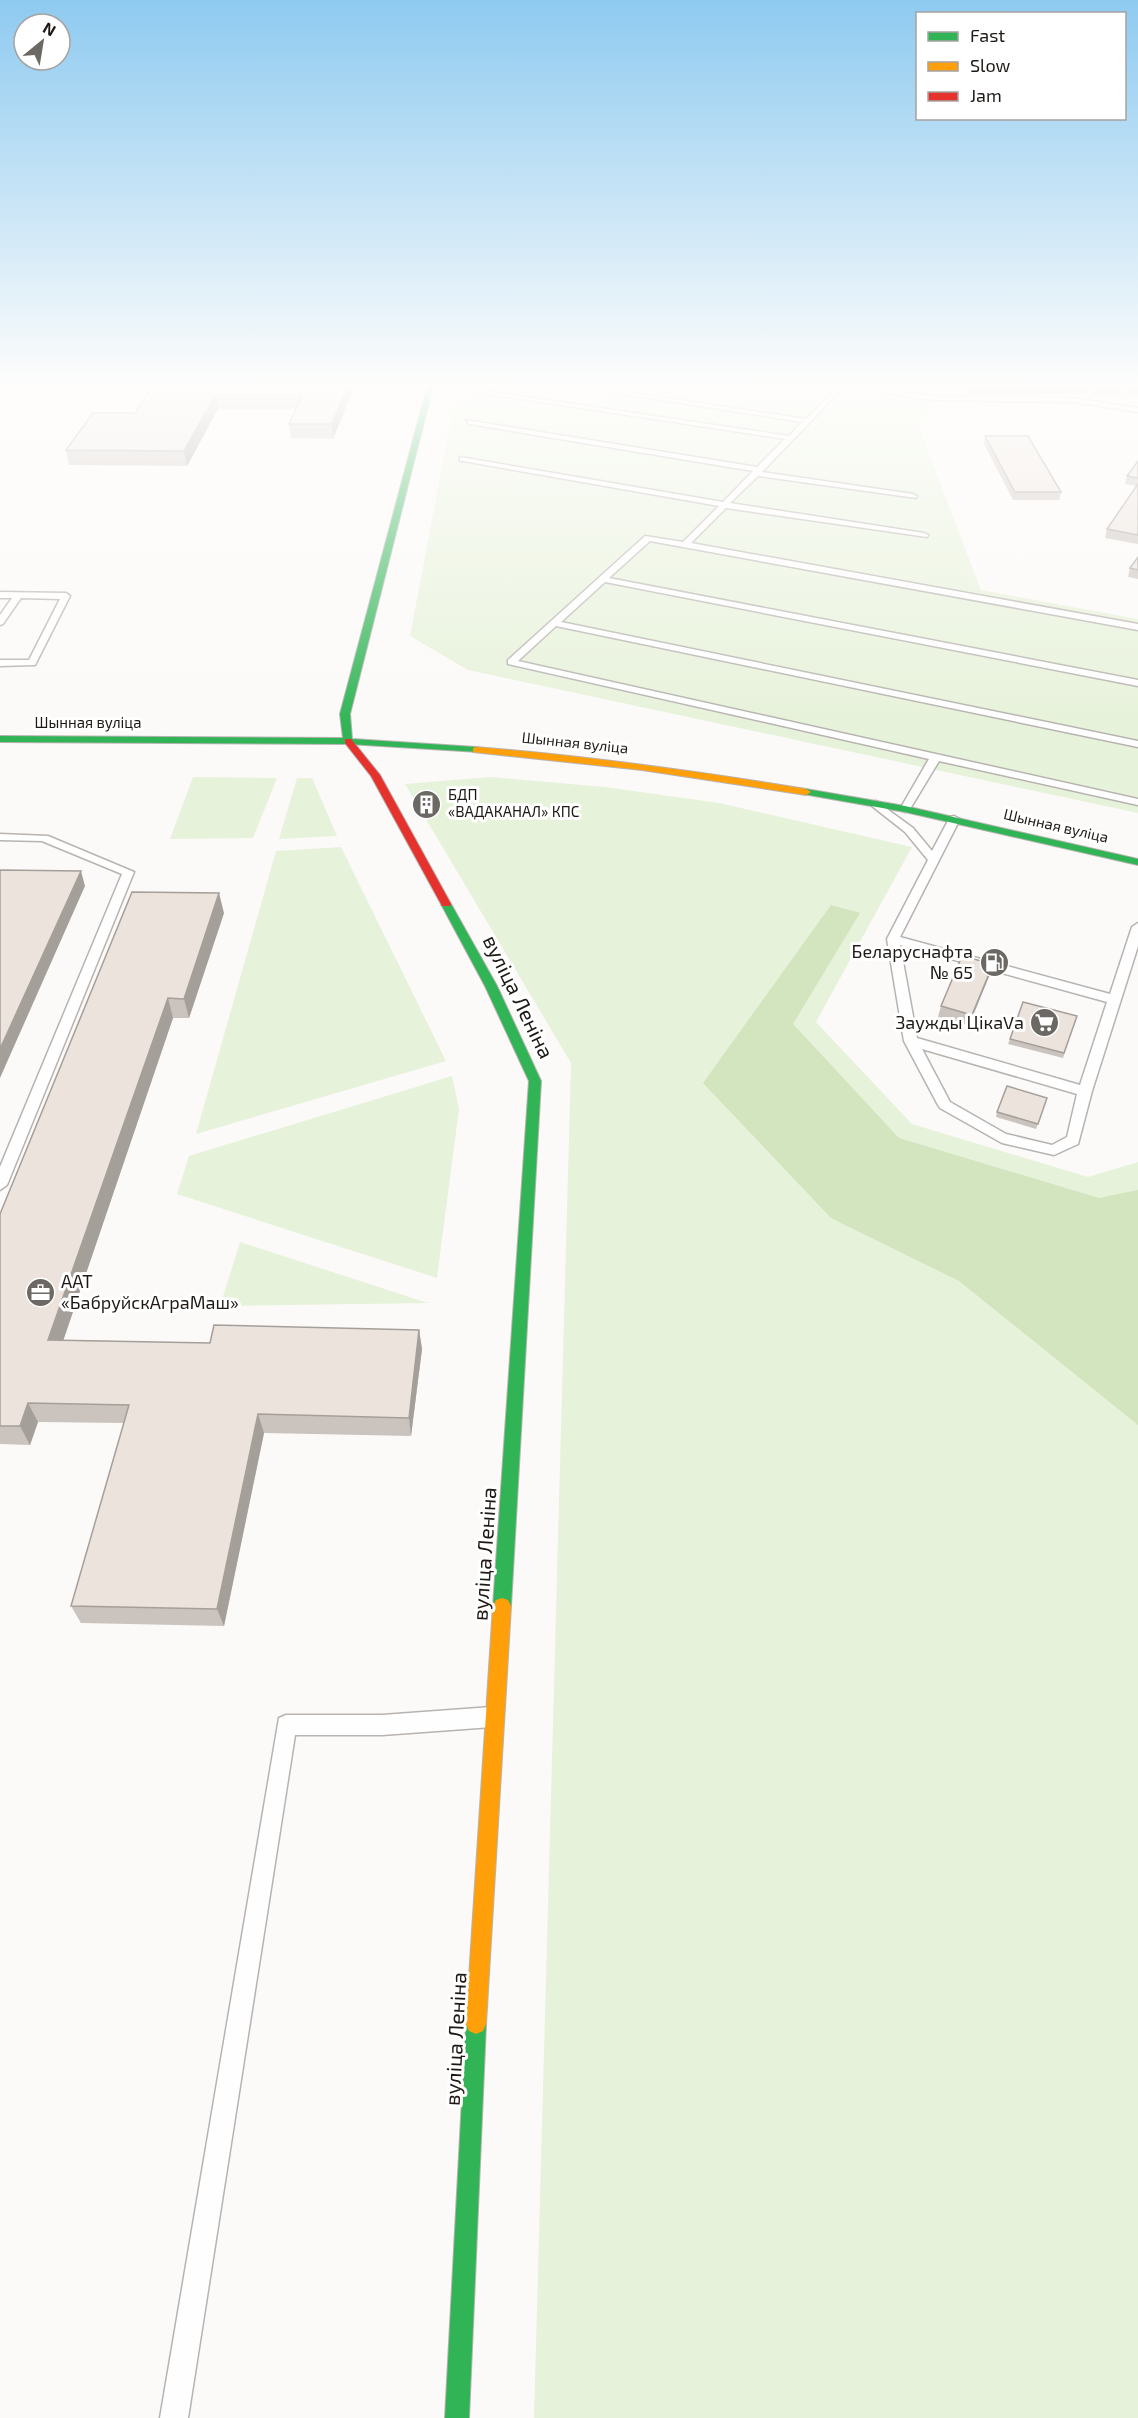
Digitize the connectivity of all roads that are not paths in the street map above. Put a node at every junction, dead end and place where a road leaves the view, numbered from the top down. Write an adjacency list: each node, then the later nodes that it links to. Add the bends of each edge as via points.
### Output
1 (401, 500): 16 (main road, via 345,714)
2 (696, 500): 4 (lane)
3 (730, 500): 4 (lane)
4 (725, 505): 5 (lane); 6 (lane)
5 (924, 535)
6 (685, 545): 7 (lane, via 648,538); 12 (lane)
7 (603, 579): 11 (lane); 14 (lane)
8 (0, 596): 9 (lane)
9 (18, 596): 10 (lane); 13 (lane, via 66,596 32,663)
10 (0, 622)
11 (554, 623): 17 (lane); 18 (lane, via 510,662)
12 (1138, 627)
13 (0, 663)
14 (1138, 683)
15 (0, 739): 16 (main road, Шынная вуліца)
16 (348, 741): 20 (main road, Шынная вуліца, via 567,757 722,777); 32 (main road, вуліца Леніна, via 375,775 486,976 535,1081)
17 (1138, 744)
18 (935, 758): 19 (lane); 21 (lane)
19 (1138, 802)
20 (876, 804): 21 (main road, Шынная вуліца); 24 (lane, via 909,830)
21 (905, 809): 22 (main road, Шынная вуліца)
22 (954, 819): 24 (lane); 25 (main road, Шынная вуліца)
23 (0, 837): 31 (lane, via 44,838 128,872)
24 (933, 859): 27 (lane)
25 (1138, 862)
26 (1138, 927): 28 (lane)
27 (893, 939): 28 (lane); 29 (lane)
28 (1115, 1000): 30 (lane)
29 (911, 1041): 30 (lane); 30 (lane, via 945,1105 1002,1138 1054,1150 1073,1140)
30 (1085, 1091)
31 (0, 1185)
32 (495, 1716): 33 (lane, via 382,1725 286,1725); 34 (main road, вуліца Леніна)
33 (174, 2418)
34 (457, 2418)

